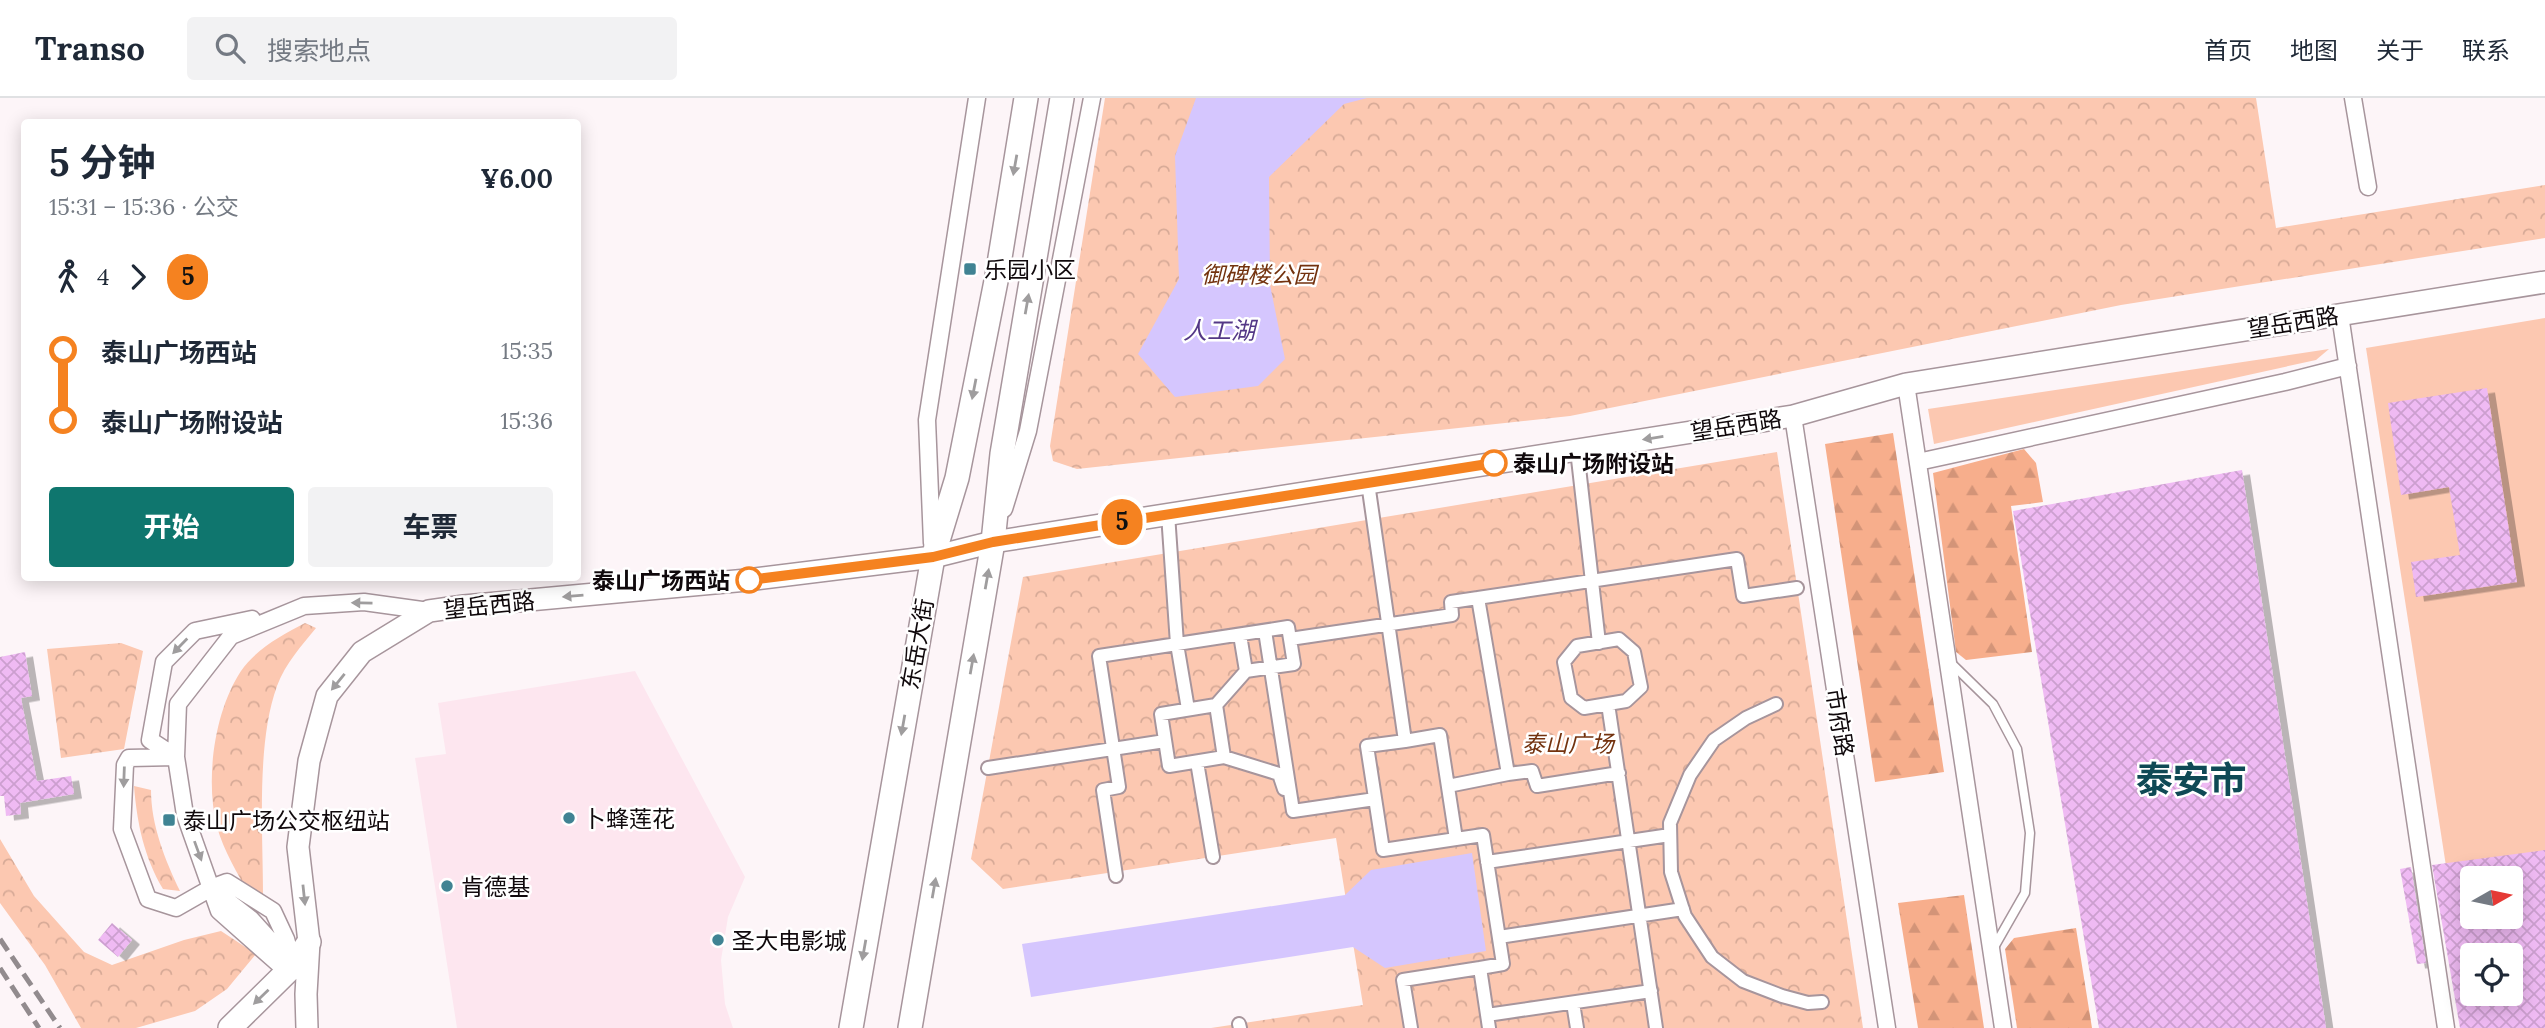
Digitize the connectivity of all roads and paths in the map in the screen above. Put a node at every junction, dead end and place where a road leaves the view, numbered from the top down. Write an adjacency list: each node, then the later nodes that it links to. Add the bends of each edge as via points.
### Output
1 (977, 98): 17 (street, via 927,420)
2 (1026, 98): 17 (main road, 东岳大街, one-way to 17, via 957,478)
3 (1062, 98): 16 (main road, one-way to 3, via 1002,454)
4 (1092, 98): 16 (street, via 1028,431)
5 (2353, 98): 6 (street)
6 (2368, 187)
7 (2545, 282): 8 (street, 望岳西路)
8 (2340, 314): 9 (street); 10 (street, 望岳西路)
9 (2348, 366): 13 (street); 76 (street)
10 (1906, 384): 11 (street, 望岳西路); 13 (street)
11 (1793, 416): 12 (street, 望岳西路, one-way to 12); 74 (street, 市府路)
12 (1577, 450): 14 (street, 望岳西路); 18 (street)
13 (1917, 462): 29 (street)
14 (1368, 483): 15 (street, 望岳西路); 23 (street)
15 (1168, 514): 16 (street, 望岳西路); 28 (street)
16 (993, 542): 17 (street, 望岳西路); 70 (main road, one-way to 16)
17 (933, 557): 21 (street, 望岳西路, one-way to 21); 69 (main road, 东岳大街, one-way to 69)
18 (1592, 581): 19 (street, via 1737,559 1742,596); 20 (street); 27 (street)
19 (1797, 588)
20 (1478, 598): 23 (street, via 1451,602 1452,615); 43 (street)
21 (429, 611): 22 (street, one-way to 22, via 364,602 304,606); 58 (street, 望岳西路, one-way to 58, via 362,652 327,696 309,761 298,847)
22 (289, 612): 39 (street, via 231,636 178,704); 39 (street, one-way to 39, via 195,631 164,662 150,740)
23 (1388, 624): 26 (street); 37 (street)
24 (1265, 631): 25 (street); 26 (street, via 1288,627); 30 (street)
25 (1240, 635): 28 (street); 31 (street)
26 (1290, 639): 30 (street, via 1294,664)
27 (1599, 643): 32 (street, via 1619,639 1634,652 1641,687 1626,701); 32 (street, via 1577,646 1564,662 1571,698 1584,708)
28 (1177, 645): 35 (street); 38 (street, via 1099,656)
29 (1947, 660): 59 (street); 59 (lane, via 1993,704 2017,750 2030,833 2025,893)
30 (1270, 667): 31 (street); 47 (street)
31 (1246, 671): 34 (street)
32 (1608, 704): 44 (street)
33 (1776, 704): 48 (street, via 1714,740 1690,775 1670,823)
34 (1216, 705): 35 (street); 40 (street)
35 (1188, 709): 36 (street, via 1161,714)
36 (1165, 741): 38 (street); 41 (street, via 1169,766)
37 (1405, 741): 45 (street, via 1440,735); 46 (street, via 1367,746)
38 (1113, 749): 42 (street); 53 (street, via 1119,787 1102,790)
39 (176, 757): 54 (street, one-way to 54, via 185,815); 54 (street, one-way to 54, via 129,758 122,829 148,899 176,908)
40 (1224, 757): 41 (street); 47 (street, via 1279,774)
41 (1196, 762): 51 (street)
42 (988, 768)
43 (1508, 774): 44 (street, via 1532,771 1536,786); 45 (street)
44 (1619, 774): 50 (street)
45 (1448, 786): 49 (street)
46 (1375, 799): 47 (street); 49 (street, via 1383,850)
47 (1293, 811)
48 (1670, 835): 50 (street); 55 (street, via 1671,872)
49 (1457, 839): 52 (street, via 1483,835)
50 (1629, 841): 52 (street); 56 (street)
51 (1213, 857)
52 (1487, 862): 57 (street)
53 (1116, 876)
54 (211, 888): 60 (street, via 251,919)
55 (1683, 909): 56 (street); 64 (street, via 1712,957 1743,981 1808,1003)
56 (1639, 916): 57 (street); 62 (street)
57 (1499, 937): 61 (street, via 1503,964)
58 (309, 942): 60 (main road); 63 (street, 望岳西路)
59 (1992, 952): 75 (street)
60 (293, 966): 63 (street); 67 (main road, one-way to 67)
61 (1480, 968): 66 (street); 71 (street, via 1403,980)
62 (1651, 991): 65 (street); 73 (street)
63 (306, 994): 68 (street, 望岳西路)
64 (1822, 1002)
65 (1573, 1003): 66 (street); 72 (street)
66 (1488, 1021)
67 (230, 1028)
68 (307, 1028)
69 (851, 1028)
70 (910, 1028)
71 (1411, 1028)
72 (1577, 1028)
73 (1656, 1028)
74 (1887, 1028)
75 (2003, 1028)
76 (2446, 1028)

